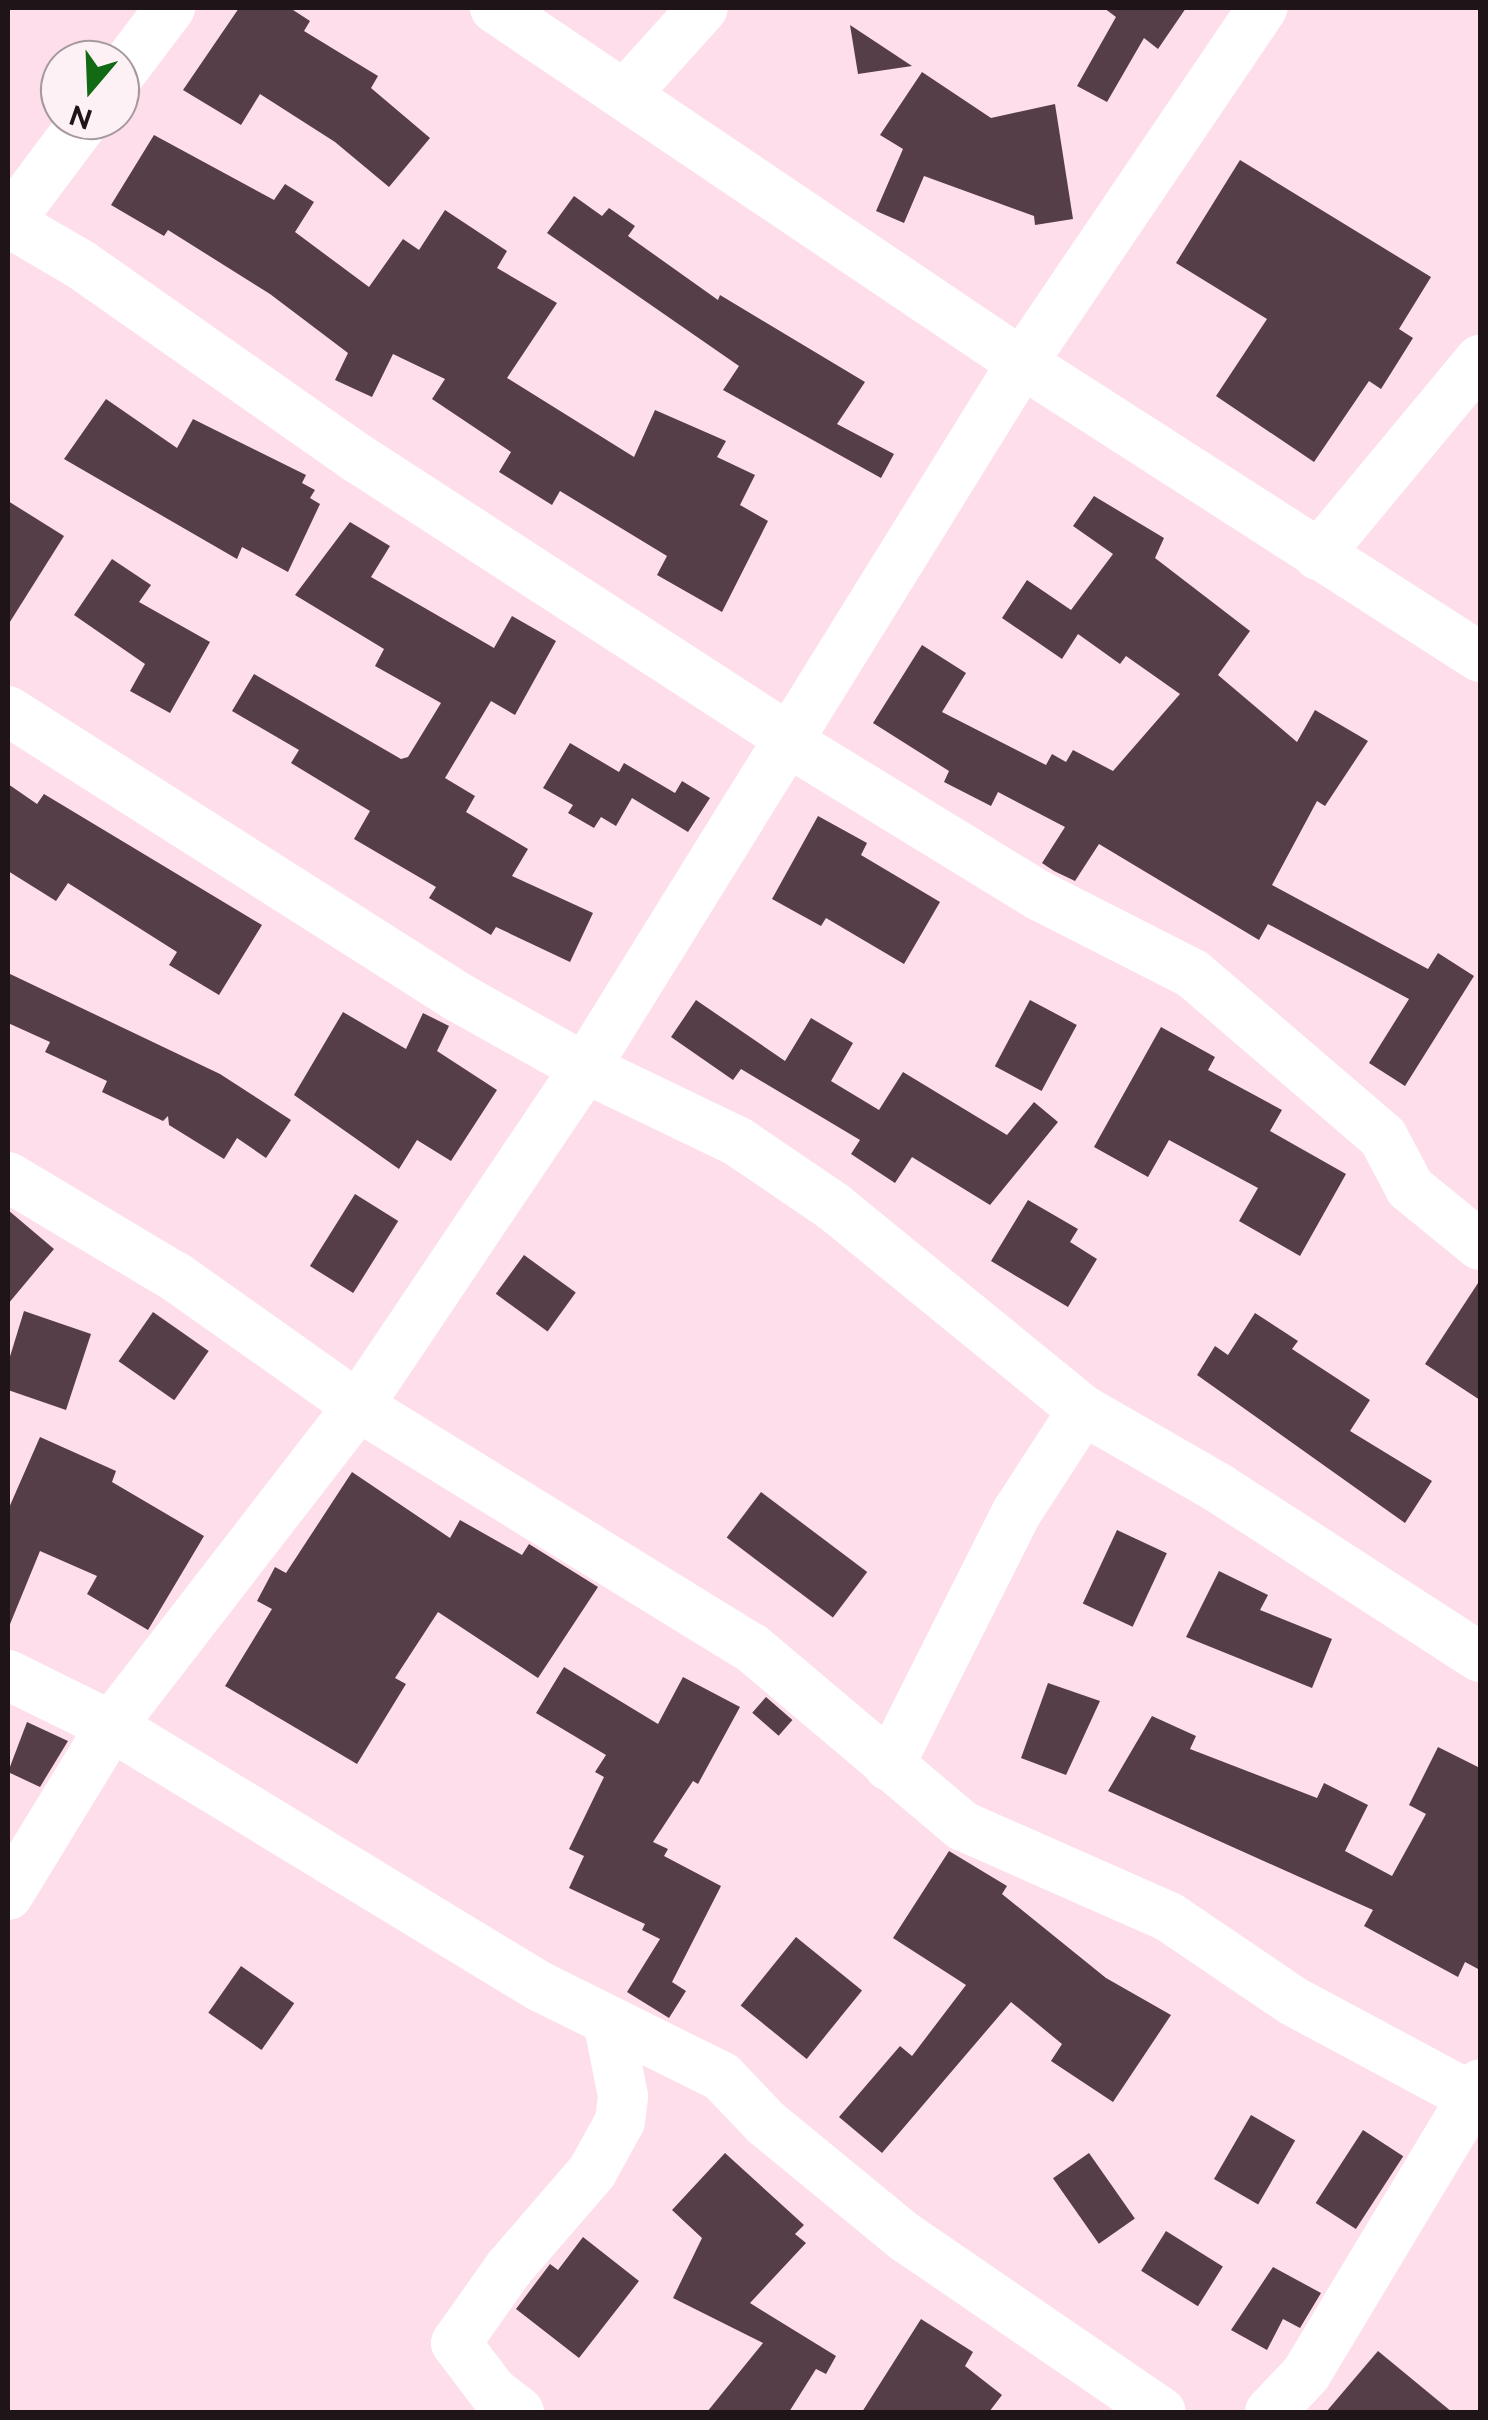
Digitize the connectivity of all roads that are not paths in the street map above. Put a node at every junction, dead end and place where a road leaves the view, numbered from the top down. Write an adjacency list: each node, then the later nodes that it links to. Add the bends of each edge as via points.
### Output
1 (170, 8): 5 (street)
2 (495, 8): 6 (street)
3 (703, 8): 6 (street)
4 (1262, 8): 10 (street)
5 (140, 48)
6 (628, 92): 10 (street)
7 (70, 140): 8 (street)
8 (8, 222): 14 (street)
9 (1480, 360): 11 (street)
10 (1022, 364): 11 (street); 14 (street)
11 (1318, 555): 12 (street)
12 (1480, 656)
13 (8, 711): 15 (street, via 458,997)
14 (791, 742): 15 (street); 17 (street, via 1040,896 1193,974 1383,1137 1410,1188)
15 (585, 1068): 18 (street); 19 (street, via 737,1141 834,1206)
16 (8, 1177): 18 (street, via 226,1310)
17 (1480, 1244)
18 (358, 1406): 22 (street); 23 (street, via 752,1648)
19 (1082, 1410): 20 (street, via 1217,1487); 23 (street, via 1017,1512)
20 (1480, 1657)
21 (8, 1675): 22 (street)
22 (111, 1726): 24 (street); 25 (street)
23 (889, 1766): 26 (street, via 962,1826 1169,1917 1294,2000)
24 (8, 1895)
25 (609, 2025): 27 (street, via 623,2096 620,2121 592,2172 509,2268 456,2343 493,2392); 28 (street, via 722,2078 766,2123 905,2237)
26 (1476, 2090): 29 (street, via 1306,2374)
27 (519, 2412)
28 (1161, 2412)
29 (1270, 2412)

